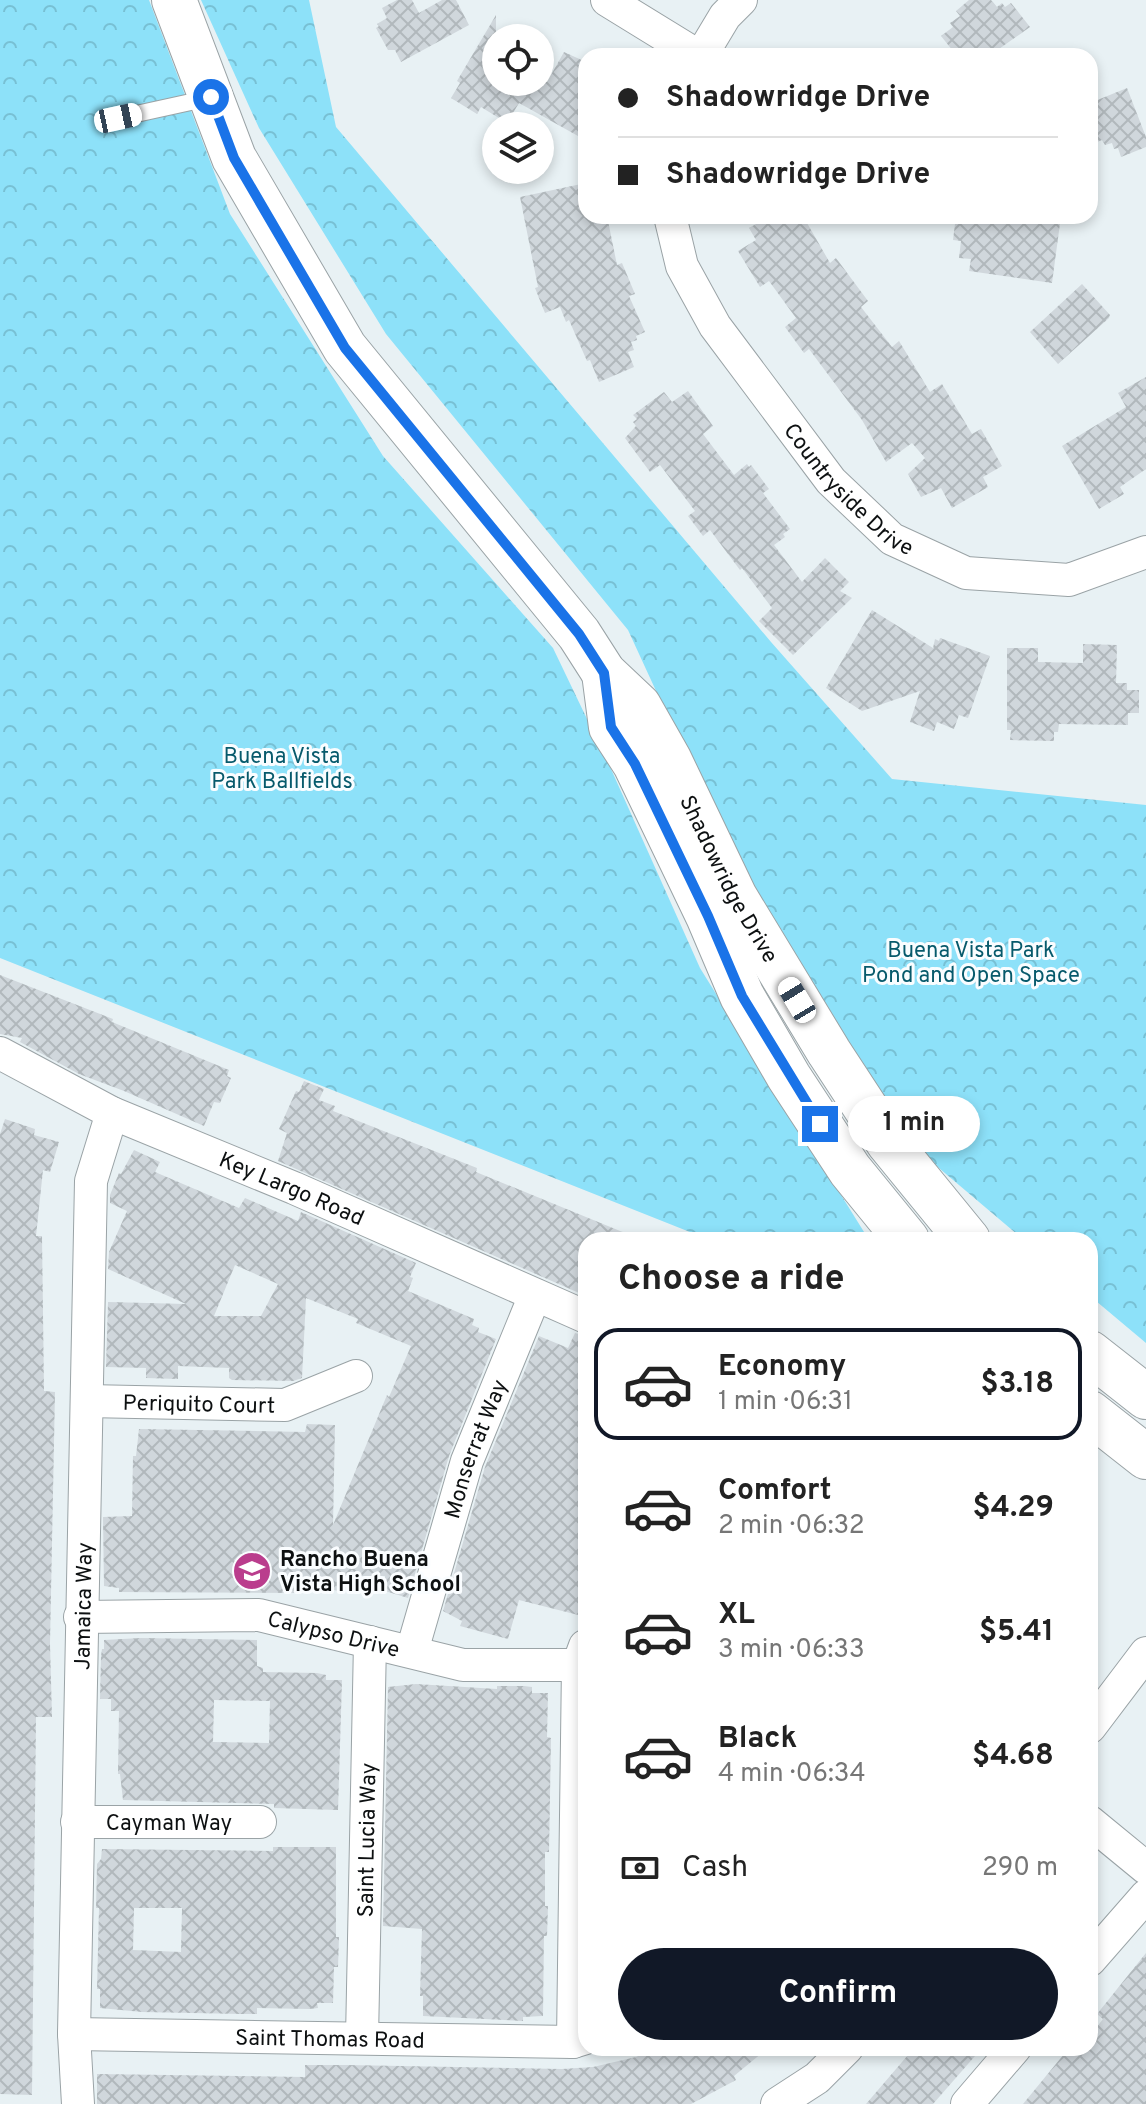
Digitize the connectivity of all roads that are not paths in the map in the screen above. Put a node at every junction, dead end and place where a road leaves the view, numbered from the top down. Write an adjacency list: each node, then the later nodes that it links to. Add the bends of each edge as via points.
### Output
1 (174, 0): 6 (street, Shadowridge Drive)
2 (607, 0): 4 (street)
3 (741, 0): 5 (street)
4 (686, 48)
5 (704, 48)
6 (211, 97): 7 (lane); 10 (street, Shadowridge Drive, via 234,158 345,348 579,634)
7 (118, 118)
8 (672, 224): 9 (street, Countryside Drive, via 682,266 715,326 831,481 892,539 966,573 1069,580)
9 (1146, 552)
10 (604, 673): 13 (street, Shadowridge Drive, via 611,727 635,764 742,996 850,1170); 14 (street, Shadowridge Drive, via 639,706 735,897 829,1052 888,1142)
11 (0, 1053): 12 (street, Key Largo Road)
12 (112, 1113): 15 (street, Key Largo Road); 20 (street, Jamaica Way, via 91,1181)
13 (900, 1232)
14 (961, 1232)
15 (535, 1295): 16 (street, Key Largo Road); 25 (street, Monserrat Way, via 467,1461)
16 (578, 1314)
17 (1098, 1359): 19 (street)
18 (356, 1376): 20 (street, Periquito Court, via 285,1405)
19 (1146, 1397)
20 (87, 1401): 23 (street, Jamaica Way)
21 (1098, 1419): 22 (street)
22 (1146, 1457)
23 (80, 1617): 24 (street, Calypso Drive, via 259,1615); 29 (street, Jamaica Way)
24 (370, 1642): 25 (street, Calypso Drive); 36 (street, Saint Lucia Way)
25 (412, 1651): 27 (street, Calypso Drive, via 463,1665)
26 (1146, 1653): 28 (street)
27 (578, 1658)
28 (1098, 1716)
29 (77, 1822): 30 (street, Cayman Way); 35 (street, Jamaica Way)
30 (260, 1822)
31 (1098, 1829): 32 (street)
32 (1146, 1868)
33 (1146, 1896): 34 (street)
34 (1098, 1951)
35 (74, 2034): 36 (street, Saint Thomas Road); 40 (street, Jamaica Way)
36 (362, 2038): 37 (street, Saint Thomas Road)
37 (578, 2040)
38 (839, 2056): 41 (street)
39 (1008, 2056): 42 (street)
40 (78, 2104)
41 (777, 2104)
42 (967, 2104)

